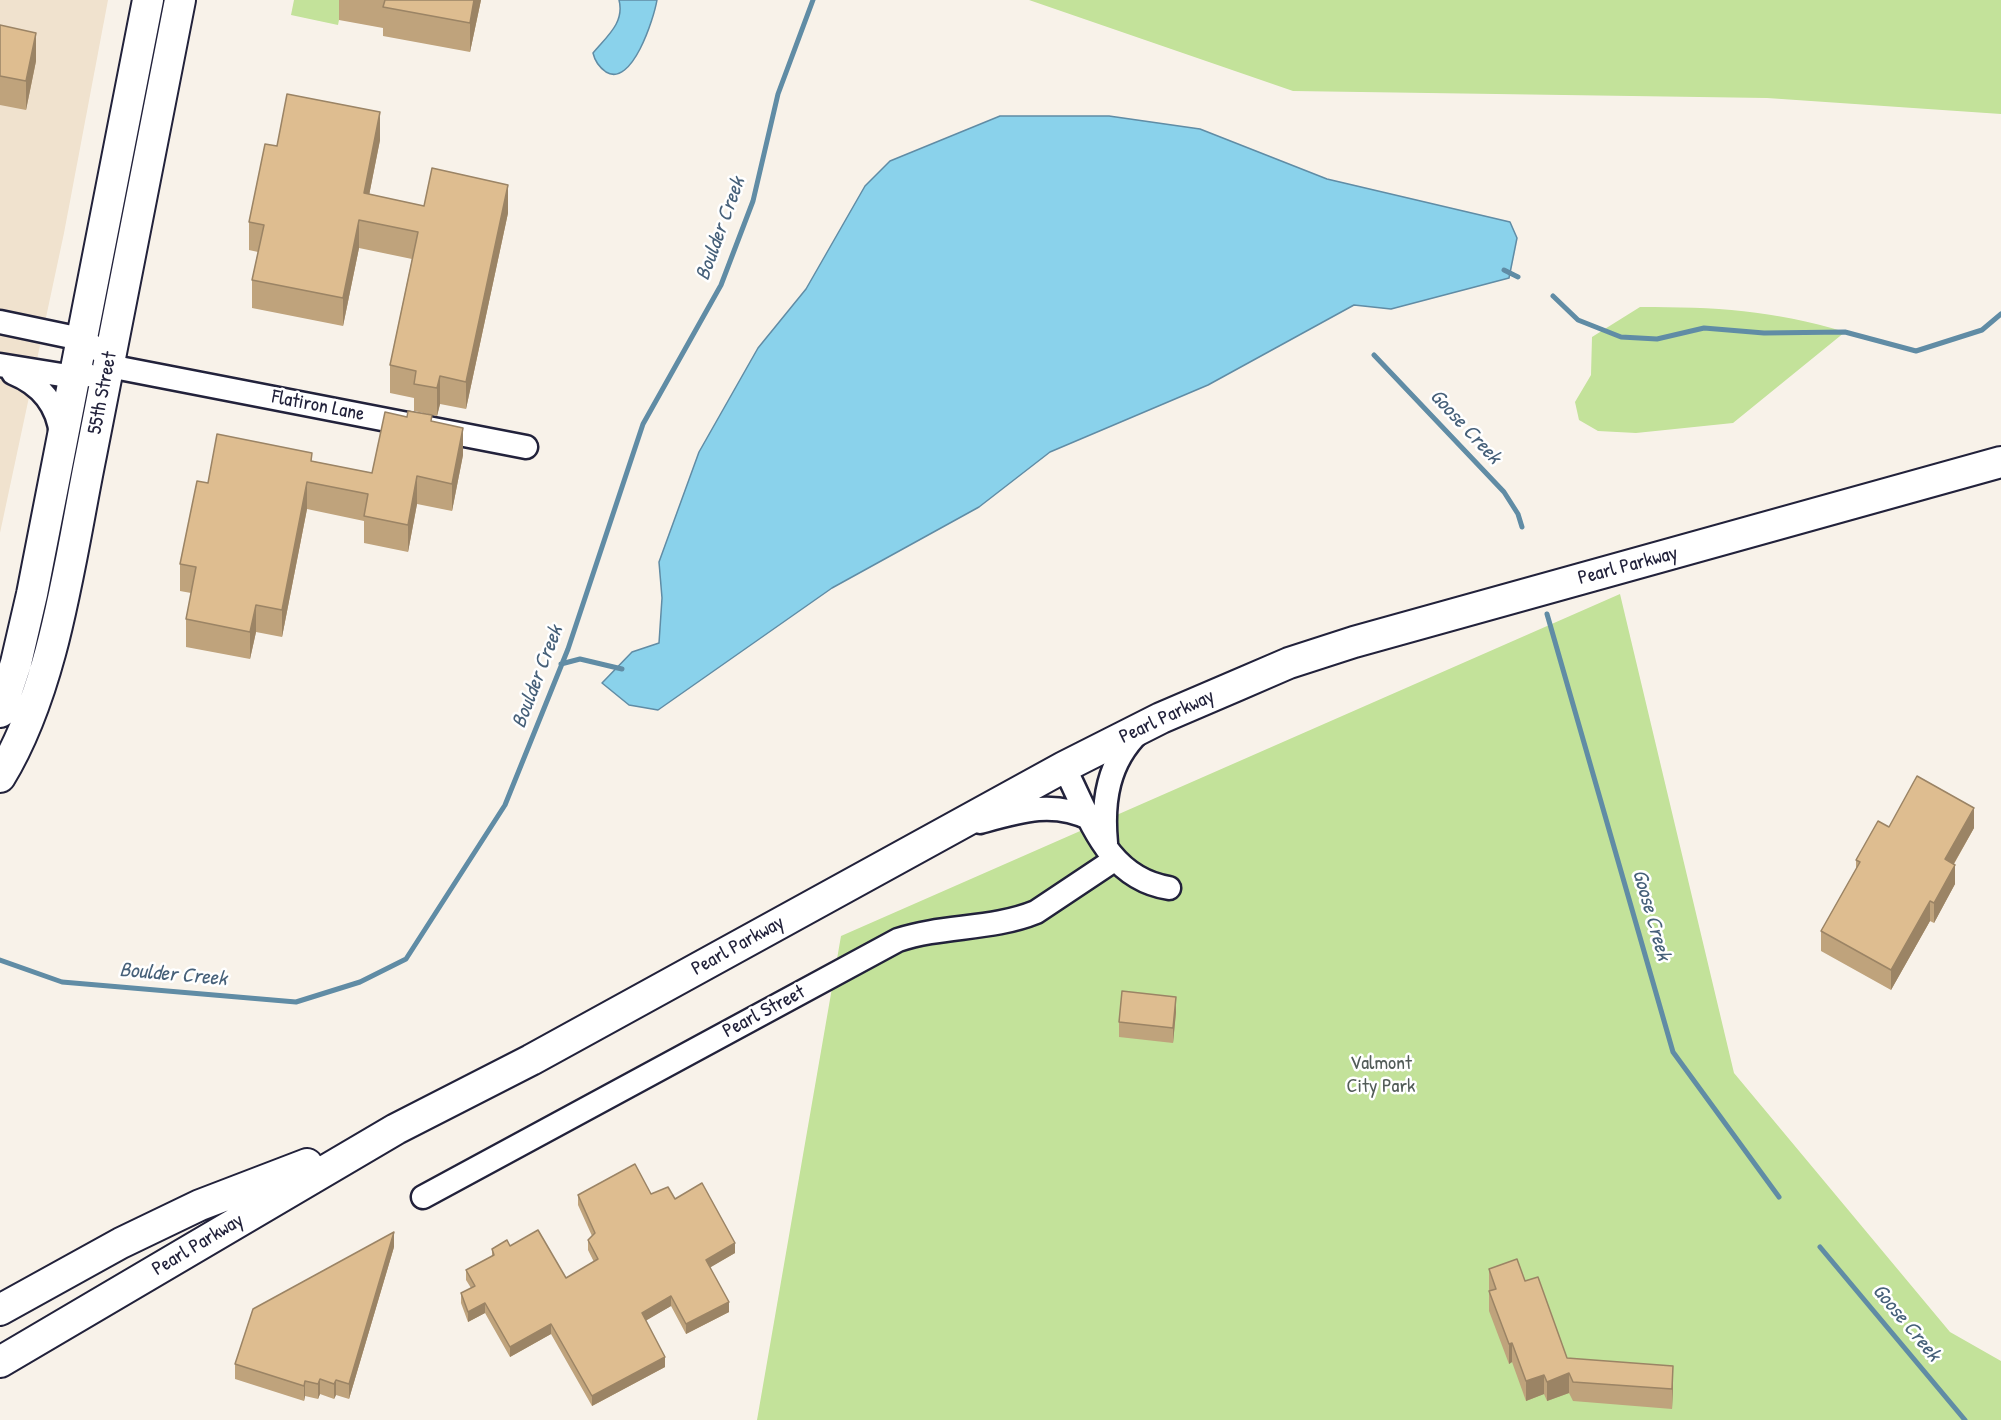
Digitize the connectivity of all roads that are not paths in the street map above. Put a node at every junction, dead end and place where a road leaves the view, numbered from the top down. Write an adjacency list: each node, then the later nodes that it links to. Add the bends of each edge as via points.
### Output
1 (148, 0): 4 (main road, 55th Street)
2 (180, 0): 5 (main road, 55th Street)
3 (0, 322): 4 (street)
4 (81, 339): 5 (street, via 104,353); 7 (main road, 55th Street)
5 (108, 366): 7 (street, via 92,375); 9 (street, Flatiron Lane); 14 (main road, 55th Street, via 54,634 24,730)
6 (0, 367): 7 (street); 8 (street, via 25,378 44,393 58,418)
7 (74, 377): 8 (main road, 55th Street)
8 (62, 442): 11 (main road, 55th Street, via 25,629)
9 (526, 447)
10 (2001, 462): 12 (main road, Pearl Parkway, via 1354,642 1289,663)
11 (0, 712)
12 (1144, 727): 13 (main road, Pearl Parkway); 17 (street, via 1124,749 1111,774 1105,820)
13 (1064, 767): 15 (street); 16 (main road, Pearl Parkway)
14 (0, 777)
15 (1090, 819): 16 (street, via 1070,810 1042,807); 17 (street)
16 (950, 830): 19 (main road, Pearl Parkway, via 531,1060)
17 (1110, 854): 18 (street, via 1139,881); 20 (street, Pearl Street, via 1036,912 1000,923 936,929 898,940)
18 (1169, 888)
19 (396, 1129): 21 (main road, Pearl Parkway, via 200,1205); 22 (main road, Pearl Parkway)
20 (423, 1197)
21 (0, 1310)
22 (0, 1362)

